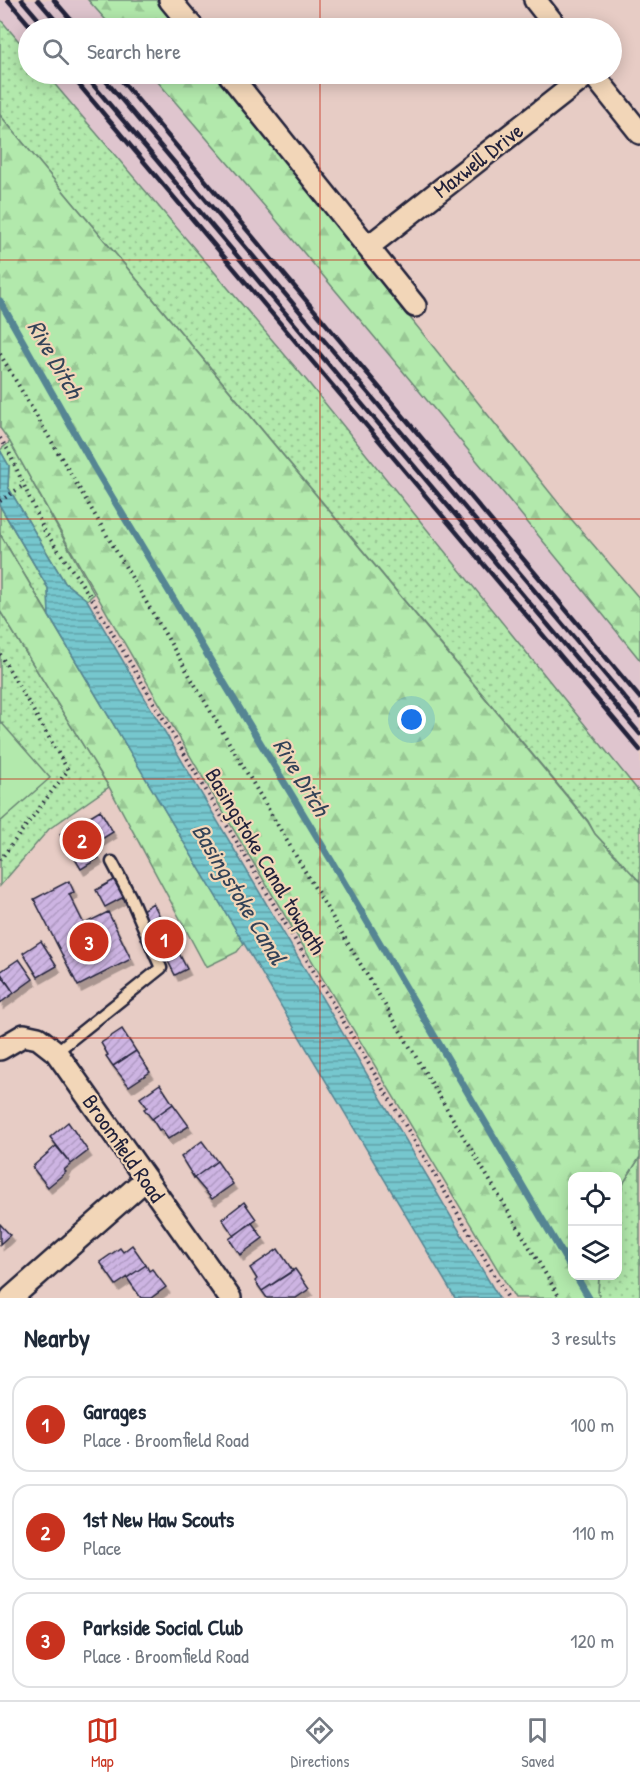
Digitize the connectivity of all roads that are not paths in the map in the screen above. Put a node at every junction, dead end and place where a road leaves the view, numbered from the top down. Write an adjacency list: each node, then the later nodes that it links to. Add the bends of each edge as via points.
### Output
1 (170, 0): 3 (street)
2 (535, 0): 4 (street)
3 (185, 18)
4 (549, 18)
5 (237, 84): 9 (street)
6 (575, 84): 9 (street, Maxwell Drive)
7 (601, 84): 8 (street)
8 (640, 133)
9 (368, 247): 10 (street)
10 (415, 306)
11 (112, 862): 13 (lane, via 161,968)
12 (0, 1049): 13 (street, Broomfield Road, via 24,1035 38,1038)
13 (56, 1052): 14 (street, Broomfield Road)
14 (146, 1179): 15 (street); 16 (street, Broomfield Road)
15 (11, 1298)
16 (230, 1298)

